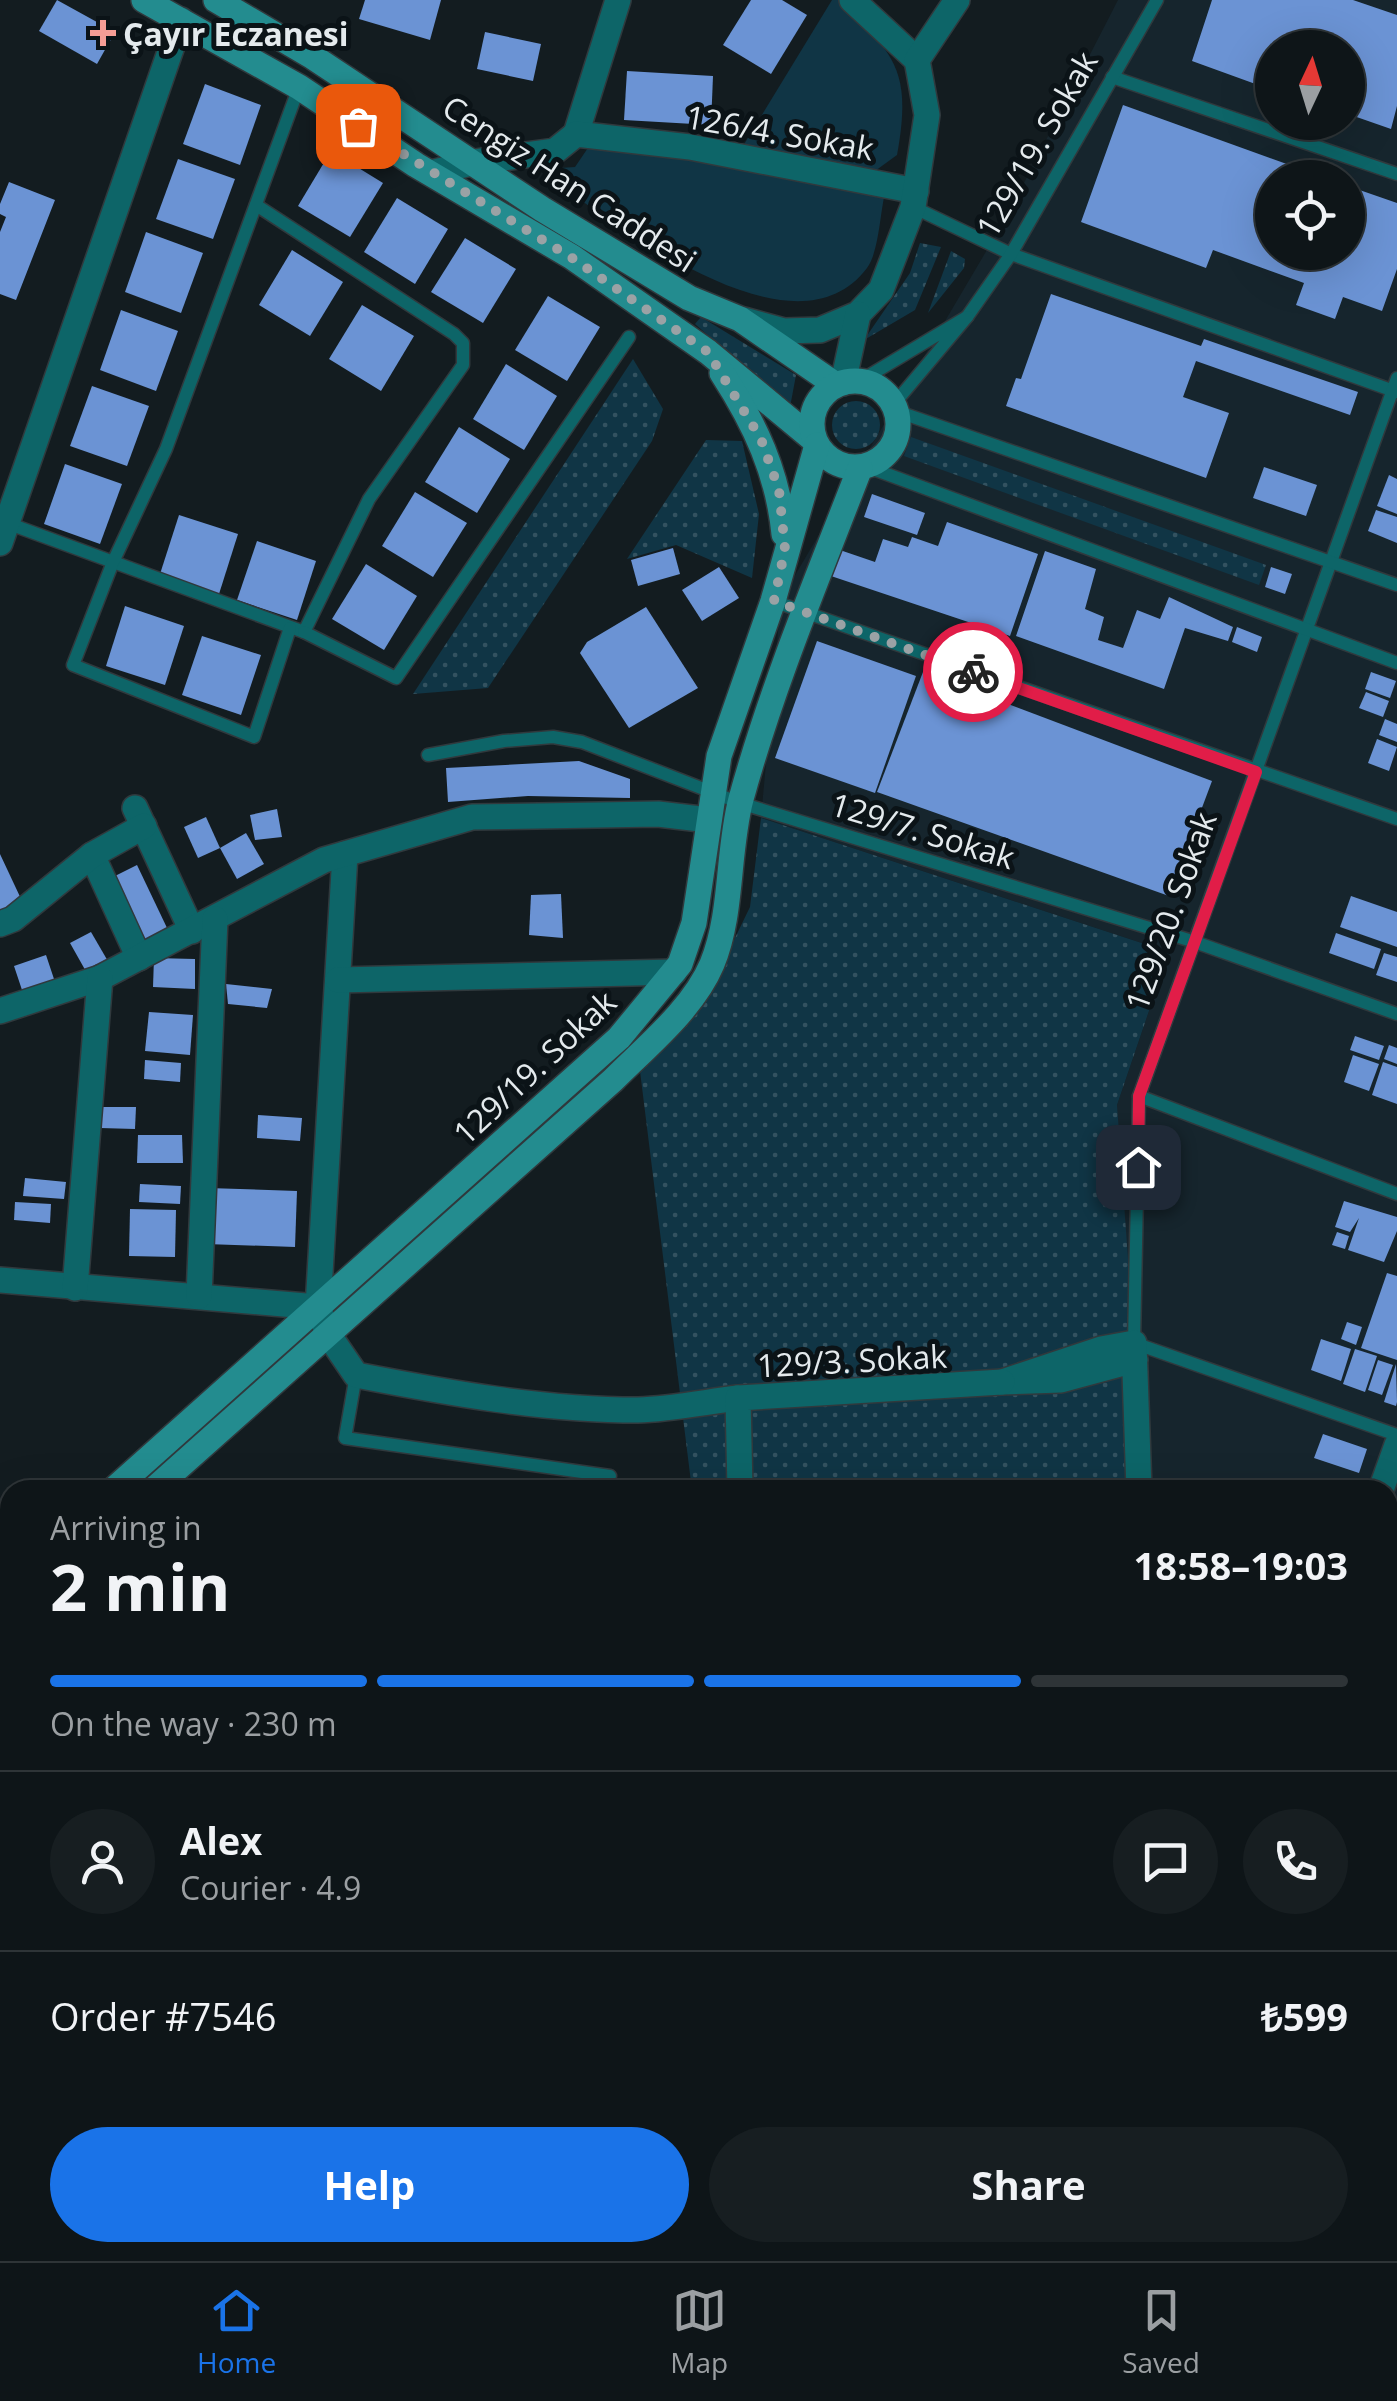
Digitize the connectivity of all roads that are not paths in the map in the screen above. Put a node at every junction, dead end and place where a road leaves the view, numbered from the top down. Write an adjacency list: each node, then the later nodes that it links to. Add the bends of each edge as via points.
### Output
1 (144, 0): 7 (main road, Cengiz Han Caddesi)
2 (216, 0): 12 (main road, Cengiz Han Caddesi)
3 (618, 0): 11 (street)
4 (852, 0): 8 (street)
5 (957, 0): 8 (street)
6 (1157, 0): 9 (lane, 129/19. Sokak)
7 (181, 20): 10 (main road, Cengiz Han Caddesi); 28 (street)
8 (918, 60): 15 (street, 126/4. Sokak, via 927,115)
9 (1112, 77): 14 (lane); 17 (lane, 129/19. Sokak)
10 (299, 87): 13 (main road, Cengiz Han Caddesi); 16 (lane)
11 (576, 134): 12 (street, via 555,151); 15 (street, 126/4. Sokak, via 690,147)
12 (474, 162): 13 (street); 20 (main road, Cengiz Han Caddesi, via 689,298)
13 (435, 172): 22 (main road, Cengiz Han Caddesi)
14 (1397, 174)
15 (914, 199): 17 (lane); 18 (street, via 881,290)
16 (256, 205): 31 (lane, via 166,449); 37 (lane, via 454,334 464,352 463,366 369,499)
17 (1011, 254): 19 (lane, 129/19. Sokak); 24 (lane)
18 (858, 314): 20 (street, via 820,330 784,331); 23 (street)
19 (966, 317): 23 (lane, 129/19. Sokak); 25 (lane, 129/19. Sokak)
20 (740, 319): 23 (main road, Cengiz Han Caddesi)
21 (630, 337): 37 (lane, via 396,678)
22 (708, 352): 26 (main road, Cengiz Han Caddesi); 29 (main road, via 761,439 779,490)
23 (846, 383): 25 (main road, via 886,393); 26 (main road, via 820,398 813,411)
24 (1395, 387): 30 (lane, 129/20. Sokak)
25 (895, 408): 27 (main road, via 894,445); 30 (lane)
26 (816, 443): 27 (main road, via 832,462); 29 (main road, 129/19. Sokak)
27 (863, 467): 34 (main road, 129/19. Sokak); 36 (lane)
28 (3, 533): 31 (lane)
29 (785, 549): 33 (main road, 129/19. Sokak)
30 (1330, 561): 32 (lane); 36 (lane, 129/20. Sokak)
31 (113, 562): 35 (lane); 35 (lane, via 74,666 254,736)
32 (1397, 585)
33 (774, 601): 34 (lane); 41 (main road, 129/19. Sokak, via 724,739)
34 (806, 613): 40 (lane); 42 (main road, 129/19. Sokak)
35 (290, 628): 37 (lane)
36 (1308, 628): 38 (lane); 40 (lane, 129/20. Sokak)
37 (304, 632)
38 (1397, 663)
39 (428, 754): 41 (lane, 129/7. Sokak, via 553,738 582,742)
40 (1256, 772): 44 (lane); 49 (lane, 129/20. Sokak)
41 (714, 790): 42 (lane, 129/7. Sokak); 43 (main road, 129/19. Sokak)
42 (740, 803): 49 (lane, 129/7. Sokak); 62 (main road, 129/19. Sokak, via 712,964 669,1024)
43 (709, 820): 46 (street, via 640,814 472,817); 51 (main road, 129/19. Sokak, via 694,924)
44 (1397, 820)
45 (92, 854): 47 (street); 48 (street, via 139,817); 50 (street)
46 (346, 854): 48 (street); 53 (street)
47 (0, 924)
48 (203, 925): 50 (street); 60 (street)
49 (1192, 940): 55 (lane, 129/7. Sokak); 56 (lane, 129/20. Sokak)
50 (138, 958): 52 (street)
51 (674, 972): 53 (street); 61 (main road, 129/19. Sokak, via 619,1038)
52 (100, 978): 54 (street); 59 (street)
53 (338, 980): 61 (street)
54 (0, 1011)
55 (1397, 1014)
56 (1139, 1096): 57 (lane); 63 (lane, 129/20. Sokak)
57 (1397, 1194)
58 (0, 1280): 59 (street)
59 (75, 1288): 60 (street)
60 (199, 1296): 61 (street)
61 (318, 1307): 62 (street); 69 (main road, 129/19. Sokak)
62 (328, 1334): 64 (street); 70 (main road, 129/19. Sokak)
63 (1135, 1352): 65 (street, 129/3. Sokak, via 1084,1354 1002,1382); 66 (lane, 129/3. Sokak, via 1170,1356); 72 (street, 129/20. Sokak)
64 (356, 1375): 65 (street, via 467,1396 587,1408 642,1410); 68 (lane, via 345,1438)
65 (738, 1398): 71 (street, 129/3. Sokak)
66 (1397, 1435)
67 (1397, 1445): 73 (street)
68 (610, 1476)
69 (123, 1480)
70 (164, 1480)
71 (740, 1480)
72 (1139, 1480)
73 (1385, 1480)

